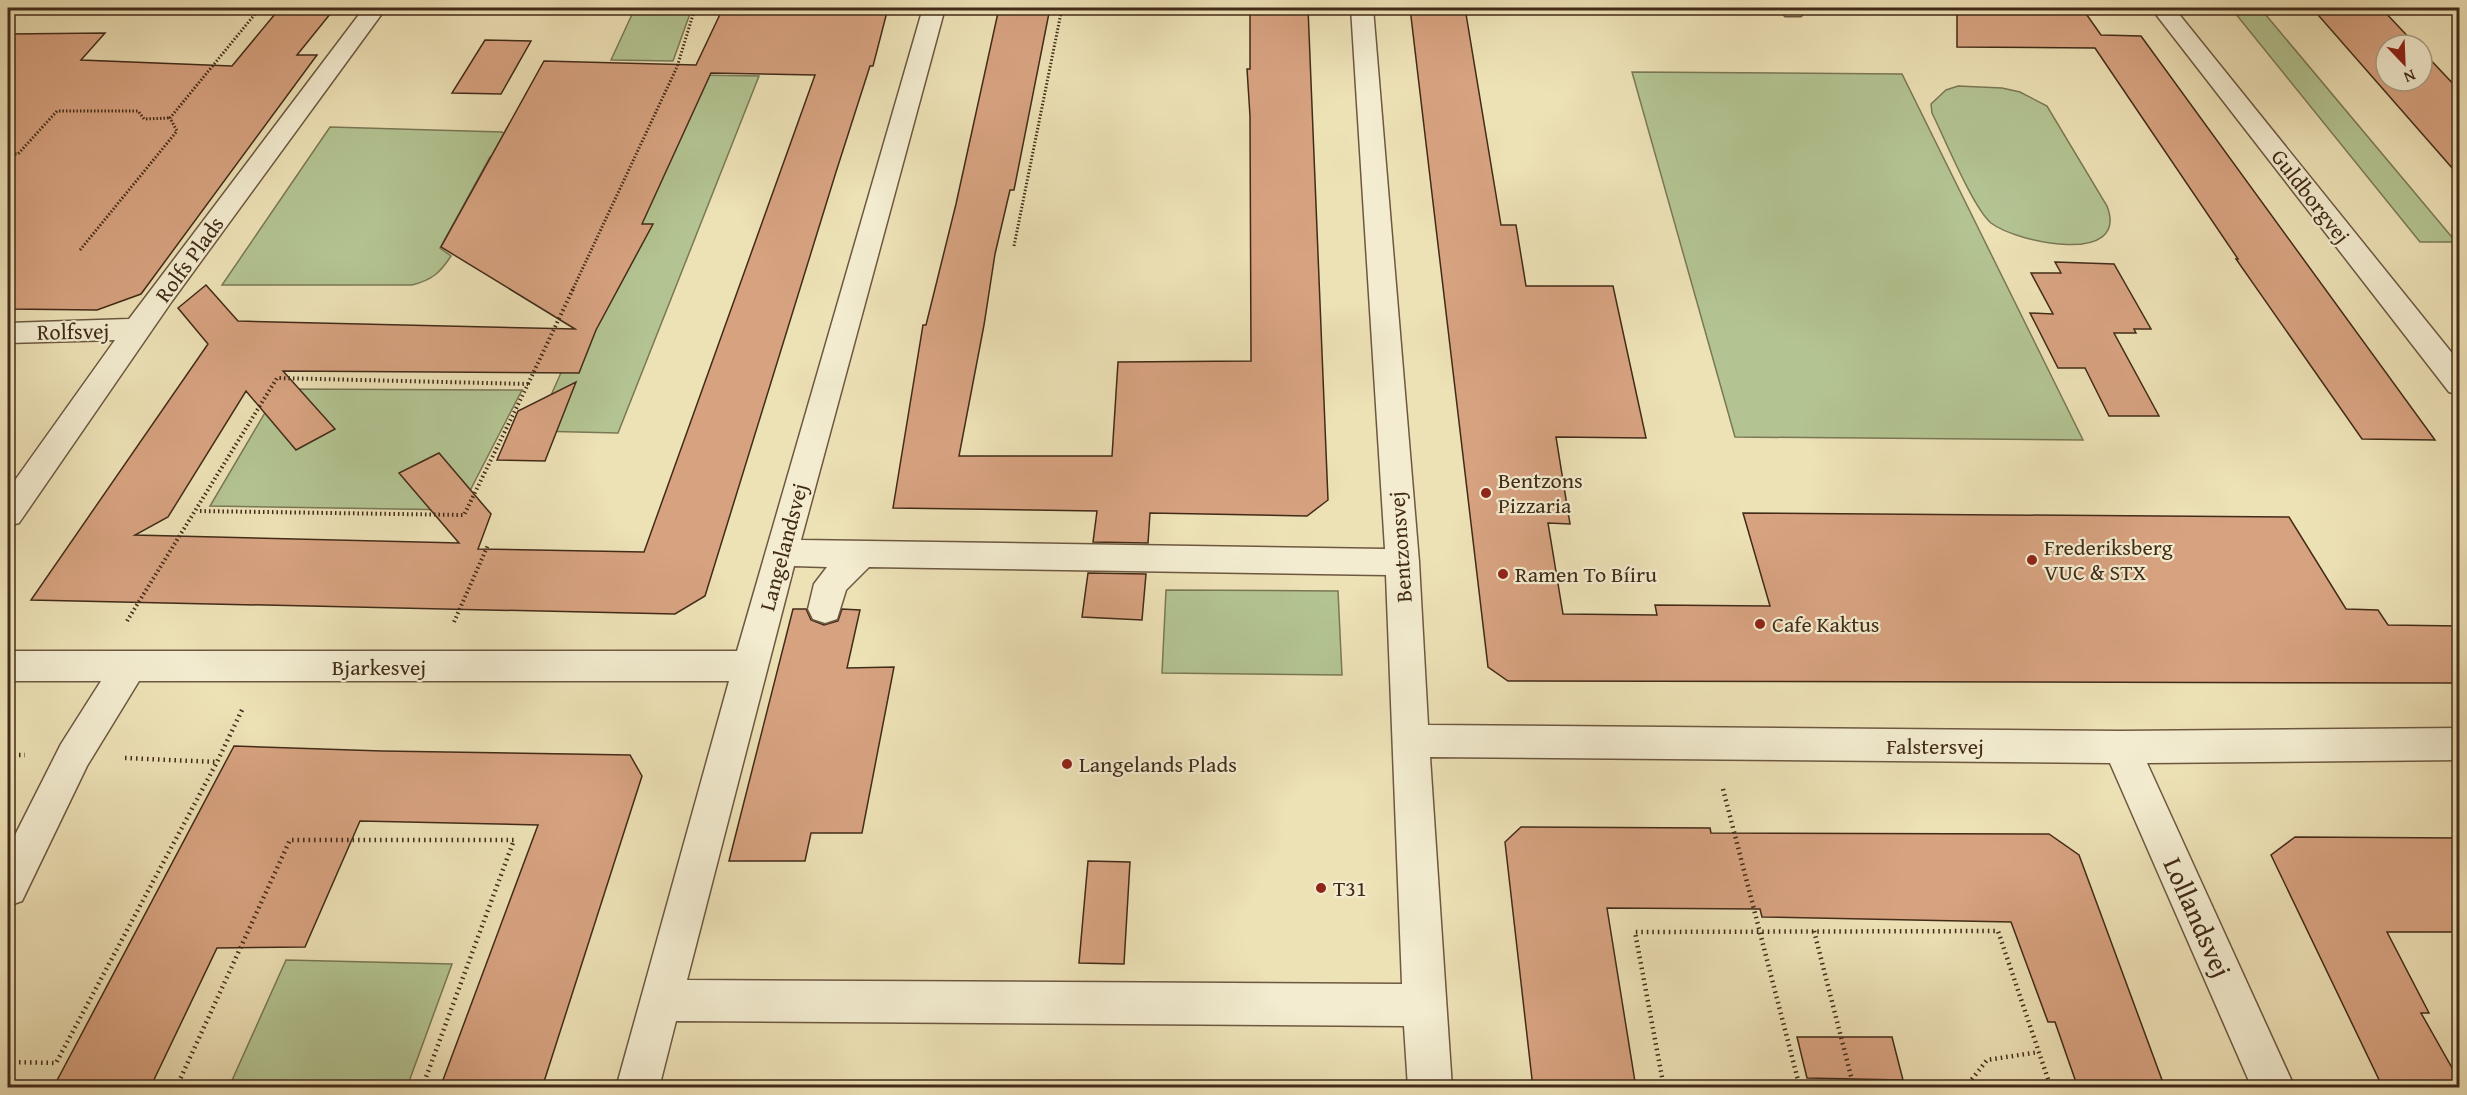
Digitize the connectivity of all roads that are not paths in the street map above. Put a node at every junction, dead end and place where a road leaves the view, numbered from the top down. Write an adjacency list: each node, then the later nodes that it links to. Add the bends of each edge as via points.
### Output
1 (375, 8): 5 (street, Rolfs Plads)
2 (934, 8): 9 (street, Langelandsvej)
3 (1362, 8): 11 (street, Bentzonsvej)
4 (2162, 8): 7 (street, Guldborgvej)
5 (138, 329): 6 (street, Rolfsvej); 8 (street, Rolfs Plads)
6 (8, 333)
7 (2460, 384)
8 (8, 514)
9 (781, 553): 10 (street); 14 (street, Langelandsvej)
10 (863, 553): 11 (street); 12 (street, via 831,584)
11 (1402, 562): 16 (street, Bentzonsvej)
12 (825, 609)
13 (8, 666): 15 (street, Bjarkesvej)
14 (751, 666): 15 (street, Bjarkesvej); 20 (street, Langelandsvej)
15 (129, 667): 19 (street, via 74,756)
16 (1411, 741): 18 (street, Falstersvej); 21 (street, Bentzonsvej)
17 (2460, 744): 18 (street, Falstersvej)
18 (2121, 747): 24 (street, Lollandsvej)
19 (8, 888)
20 (661, 1000): 21 (street); 22 (street, Langelandsvej)
21 (1424, 1005): 23 (street, Bentzonsvej)
22 (637, 1088)
23 (1431, 1088)
24 (2274, 1088)

